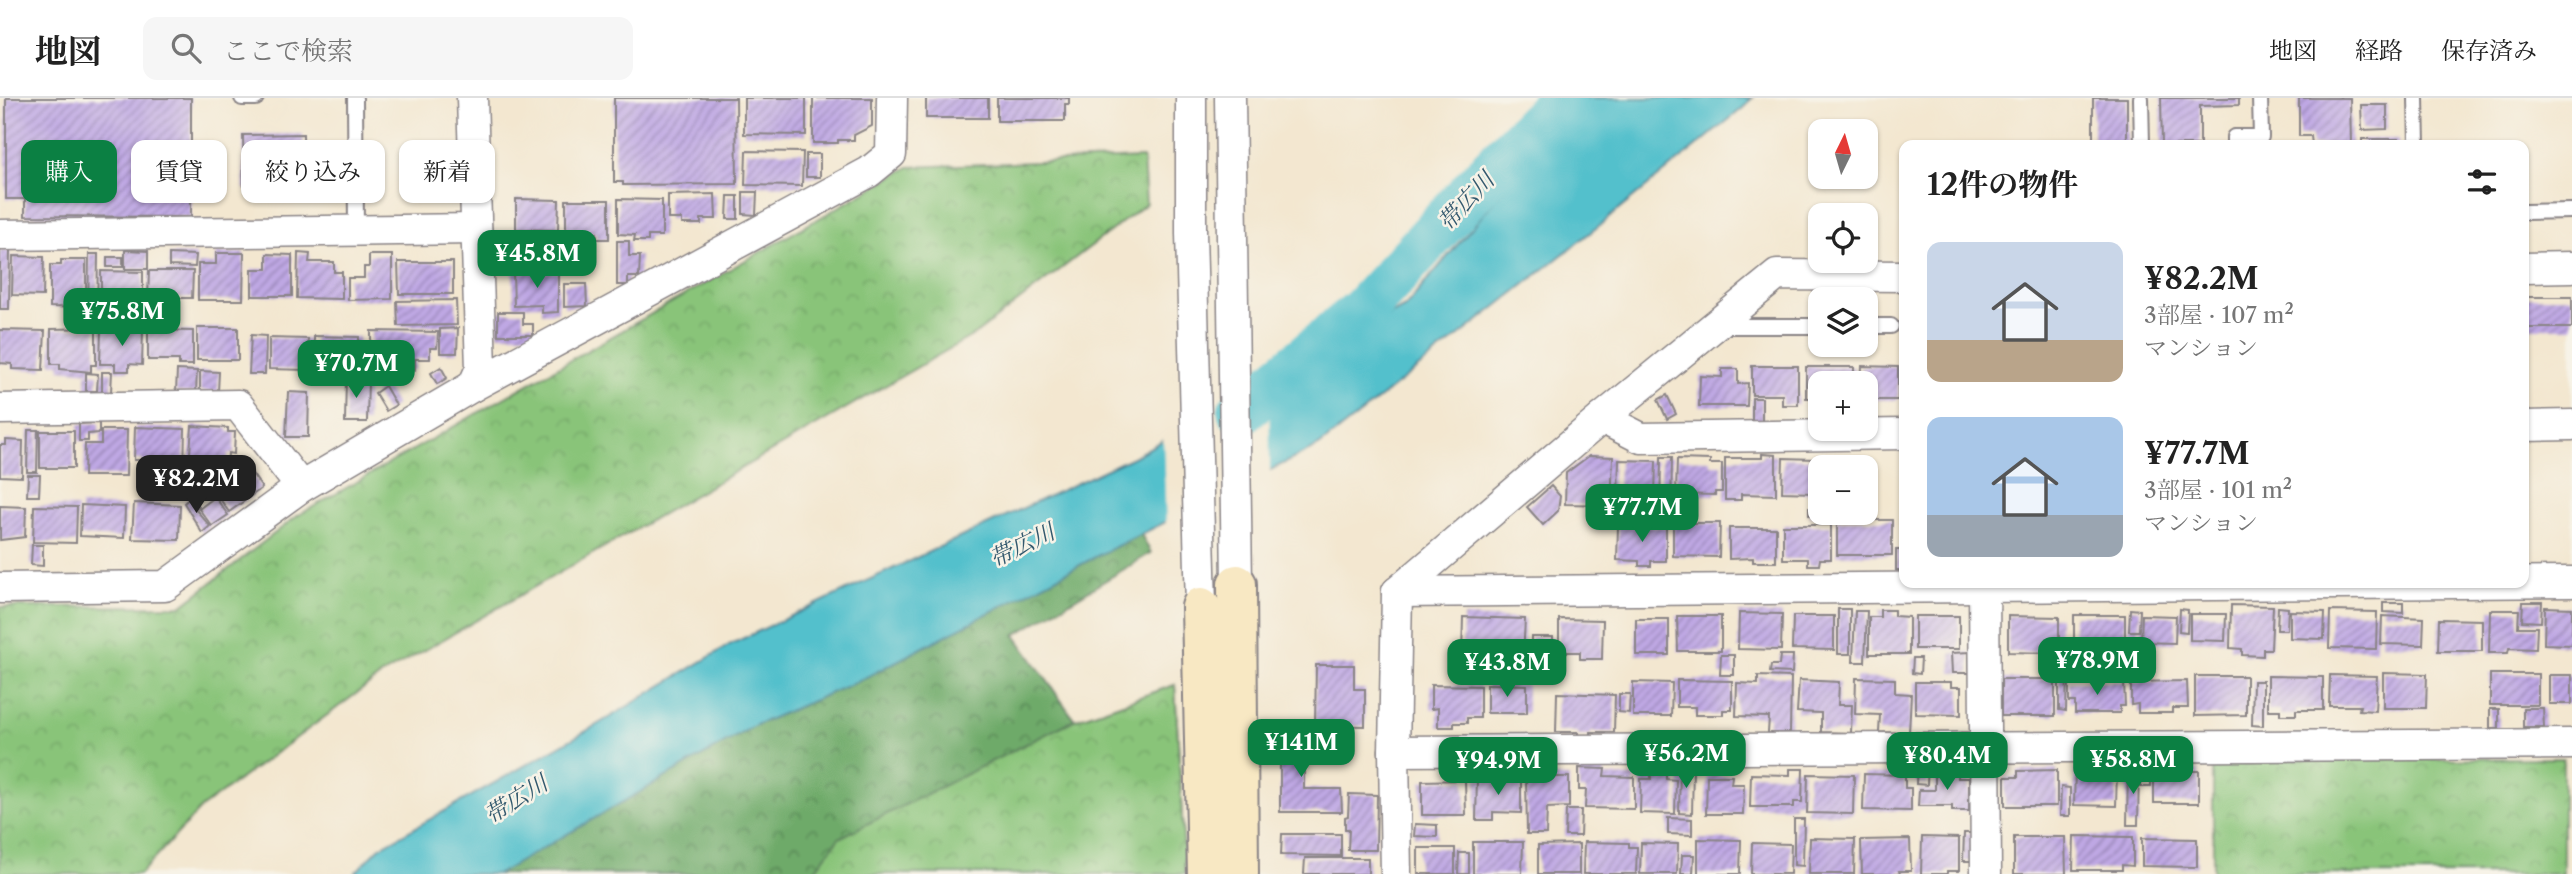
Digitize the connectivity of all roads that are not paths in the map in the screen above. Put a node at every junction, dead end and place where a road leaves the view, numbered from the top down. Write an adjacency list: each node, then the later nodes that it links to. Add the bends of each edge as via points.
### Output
1 (243, 98): 2 (lane)
2 (256, 98)
3 (355, 98): 17 (lane)
4 (472, 98): 16 (street)
5 (892, 98): 26 (street, via 891,154 869,172)
6 (1191, 98): 40 (street)
7 (1230, 98): 35 (street)
8 (2141, 98): 11 (lane)
9 (2260, 98): 12 (lane, via 2261,138)
10 (2416, 98): 13 (lane)
11 (2142, 140)
12 (2234, 140)
13 (2417, 140)
14 (2572, 211): 15 (lane)
15 (2529, 212)
16 (477, 229): 17 (street); 26 (street, via 481,368)
17 (356, 230): 18 (street)
18 (0, 235)
19 (2572, 267): 20 (street)
20 (2529, 268)
21 (1899, 276): 22 (street, via 1777,275)
22 (1713, 326): 23 (lane); 28 (street)
23 (1808, 326)
24 (1878, 326): 25 (lane)
25 (1891, 326)
26 (473, 386): 32 (street)
27 (0, 409): 32 (street, via 239,405)
28 (1602, 418): 31 (street, via 1641,438); 39 (street)
29 (2572, 425): 30 (street)
30 (2529, 426)
31 (1899, 434)
32 (302, 487): 37 (street, via 165,586)
33 (2529, 582): 34 (street)
34 (2572, 582)
35 (1237, 584): 45 (street)
36 (1899, 587): 39 (street)
37 (0, 588)
38 (1984, 588): 42 (street)
39 (1397, 592): 43 (street)
40 (1200, 607): 44 (street)
41 (2572, 744): 42 (street)
42 (1984, 748): 43 (street); 47 (street)
43 (1394, 751): 46 (street)
44 (1207, 874)
45 (1239, 874)
46 (1396, 874)
47 (1986, 874)

